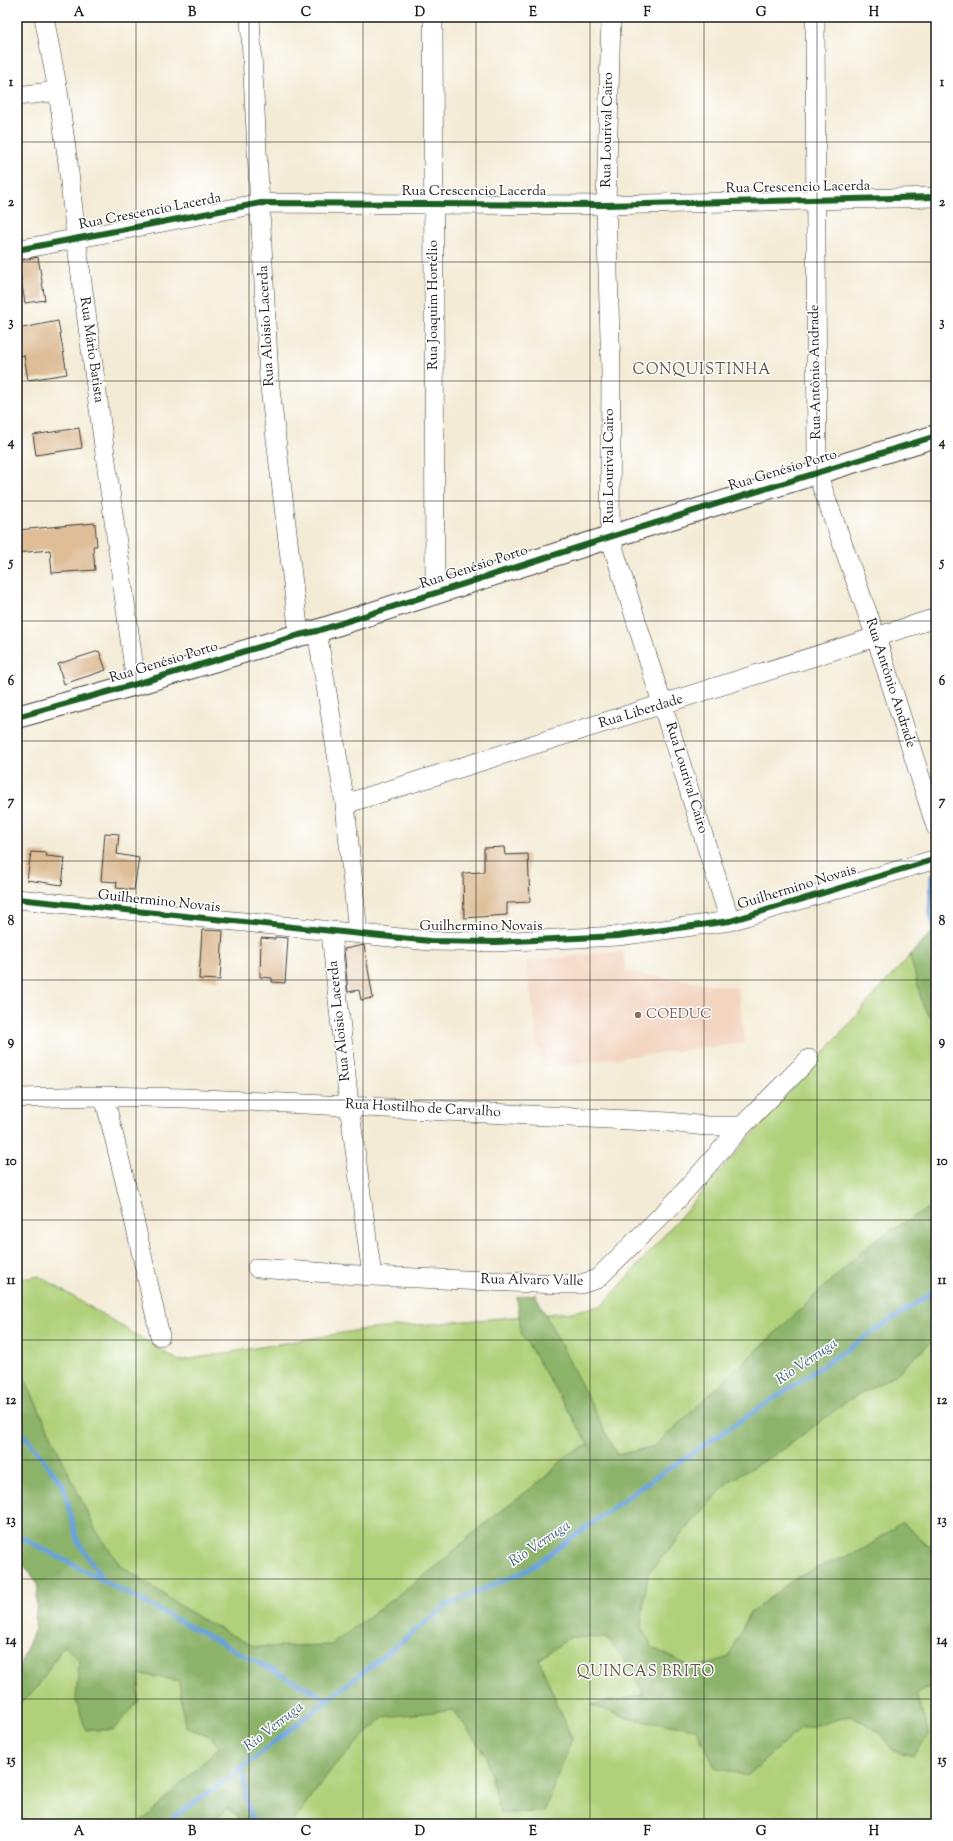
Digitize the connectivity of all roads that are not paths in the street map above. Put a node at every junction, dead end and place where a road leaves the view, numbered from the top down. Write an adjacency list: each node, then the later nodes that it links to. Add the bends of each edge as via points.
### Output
1 (44, 17): 6 (street, Rua Mário Batista)
2 (250, 17): 10 (street, Rua Aloisio Lacerda)
3 (433, 17): 11 (street, Rua Joaquim Hortélio)
4 (611, 17): 12 (street, Rua Lourival Cairo)
5 (815, 17): 9 (street, Rua Antônio Andrade)
6 (58, 91): 7 (street); 13 (street, Rua Mário Batista)
7 (17, 96)
8 (936, 197): 9 (street, Rua Crescencio Lacerda)
9 (814, 199): 12 (street, Rua Crescencio Lacerda); 16 (street, Rua Antônio Andrade)
10 (261, 203): 11 (street, Rua Crescencio Lacerda); 13 (street, Rua Crescencio Lacerda); 20 (street, Rua Aloisio Lacerda, via 269,379)
11 (433, 203): 12 (street, Rua Crescencio Lacerda); 18 (street, Rua Joaquim Hortélio)
12 (606, 205): 17 (street, Rua Lourival Cairo, via 611,372)
13 (76, 238): 14 (street, Rua Crescencio Lacerda); 22 (street, Rua Mário Batista)
14 (17, 250)
15 (936, 436): 16 (street, Rua Genésio Porto)
16 (817, 473): 17 (street, Rua Genésio Porto); 21 (street, Rua Antônio Andrade)
17 (610, 537): 18 (street, Rua Genésio Porto); 23 (street, Rua Lourival Cairo)
18 (435, 594): 20 (street, Rua Genésio Porto)
19 (936, 618): 21 (street, Rua Liberdade)
20 (308, 633): 22 (street, Rua Genésio Porto); 25 (street, Rua Aloisio Lacerda)
21 (876, 637): 23 (street, Rua Liberdade); 26 (street, Rua Antônio Andrade)
22 (136, 684): 24 (street, Rua Genésio Porto)
23 (664, 705): 25 (street, Rua Liberdade); 29 (street, Rua Lourival Cairo)
24 (17, 717)
25 (345, 804): 31 (street, Rua Aloisio Lacerda)
26 (936, 827)
27 (936, 859): 29 (street, Guilhermino Novais)
28 (17, 899): 30 (street, Guilhermino Novais)
29 (730, 921): 31 (street, Guilhermino Novais, via 618,936 495,942 430,941)
30 (331, 932): 31 (street, Guilhermino Novais); 35 (street, Rua Aloisio Lacerda)
31 (358, 934)
32 (809, 1059): 36 (street, Rua Alvaro Valle)
33 (104, 1096): 34 (street, Rua Hostilho de Carvalho); 35 (street, Rua Hostilho de Carvalho); 39 (street, via 132,1206)
34 (17, 1098)
35 (349, 1105): 36 (street, Rua Hostilho de Carvalho); 38 (street, Rua Aloisio Lacerda)
36 (742, 1126): 38 (street, Rua Alvaro Valle, via 677,1200 608,1269 590,1282 558,1284)
37 (257, 1268): 38 (street, Rua Alvaro Valle)
38 (372, 1276)
39 (160, 1336)

